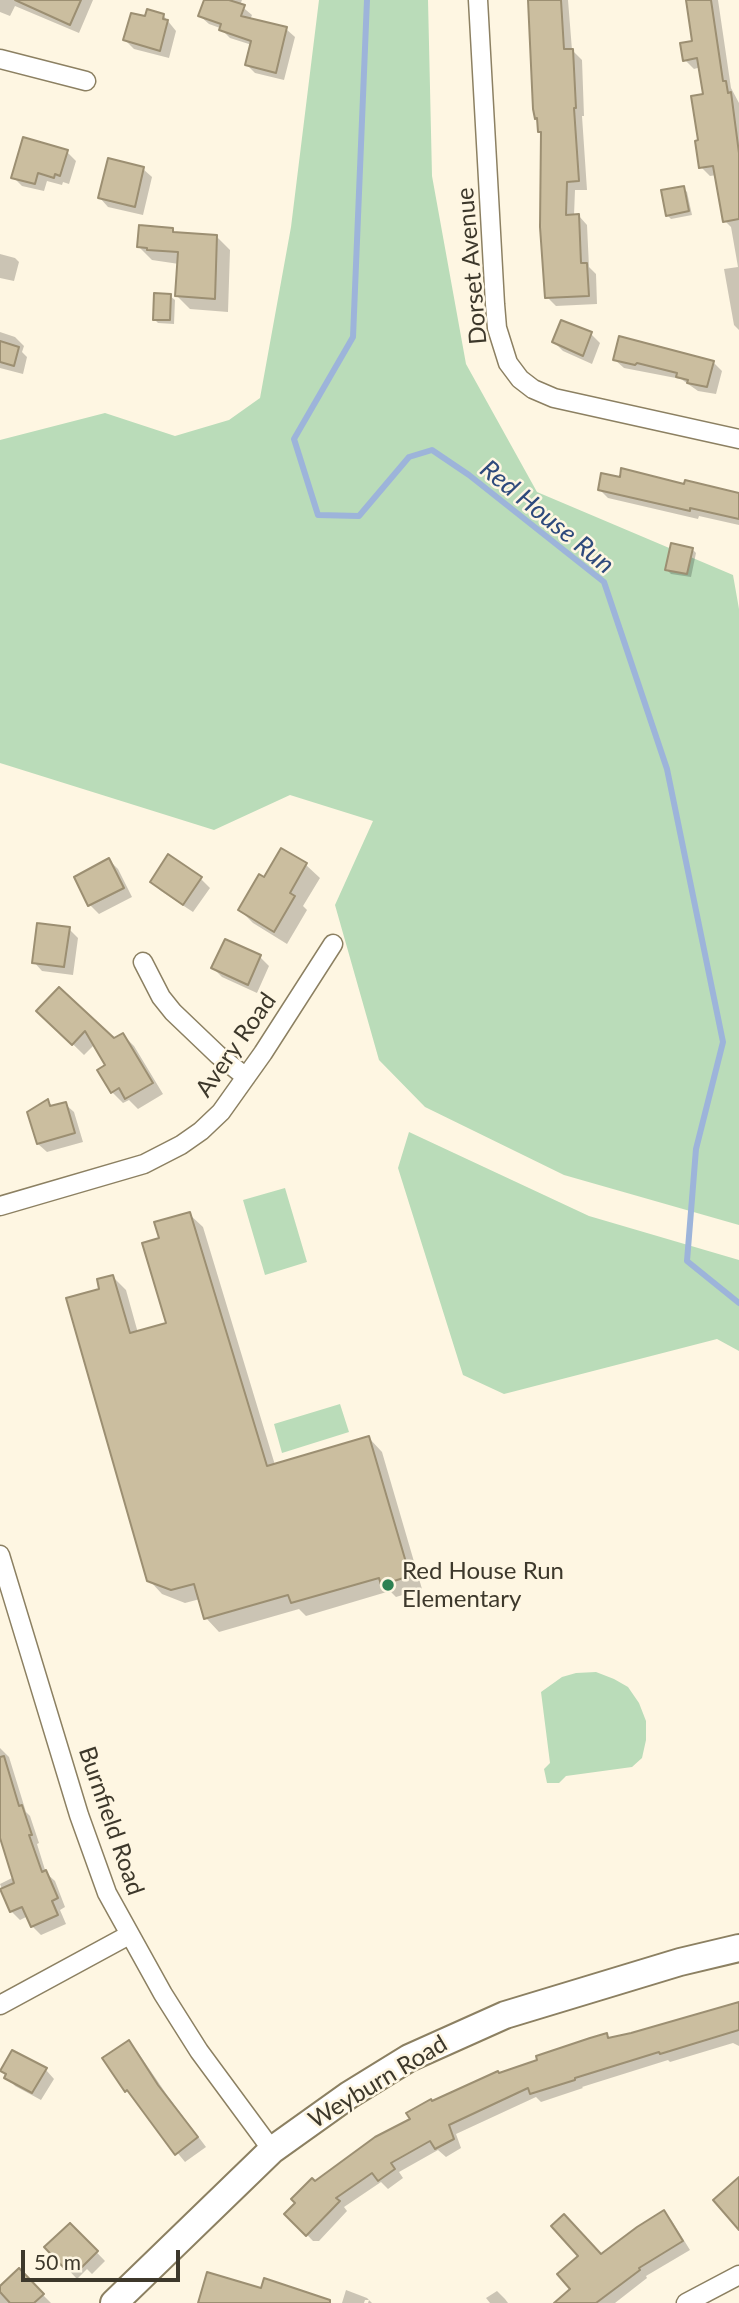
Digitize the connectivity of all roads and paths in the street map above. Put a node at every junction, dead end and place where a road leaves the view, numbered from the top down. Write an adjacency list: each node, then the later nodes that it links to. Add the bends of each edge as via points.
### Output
1 (478, 0): 4 (street, Dorset Avenue, via 495,304 508,363 533,389 554,398)
2 (0, 59): 3 (street)
3 (86, 80)
4 (739, 439)
5 (333, 944): 7 (street, Avery Road)
6 (143, 962): 7 (street, via 173,1012)
7 (246, 1077): 8 (street, Avery Road, via 221,1112 173,1149 120,1173)
8 (0, 1206)
9 (0, 1555): 10 (street, Burnfield Road, via 92,1857)
10 (129, 1936): 12 (street); 13 (street, Burnfield Road, via 199,2051)
11 (739, 1948): 13 (street, Weyburn Road, via 505,2015 444,2040 349,2095)
12 (0, 2005)
13 (272, 2150): 15 (street, Weyburn Road)
14 (739, 2276): 16 (street)
15 (114, 2303)
16 (686, 2303)

